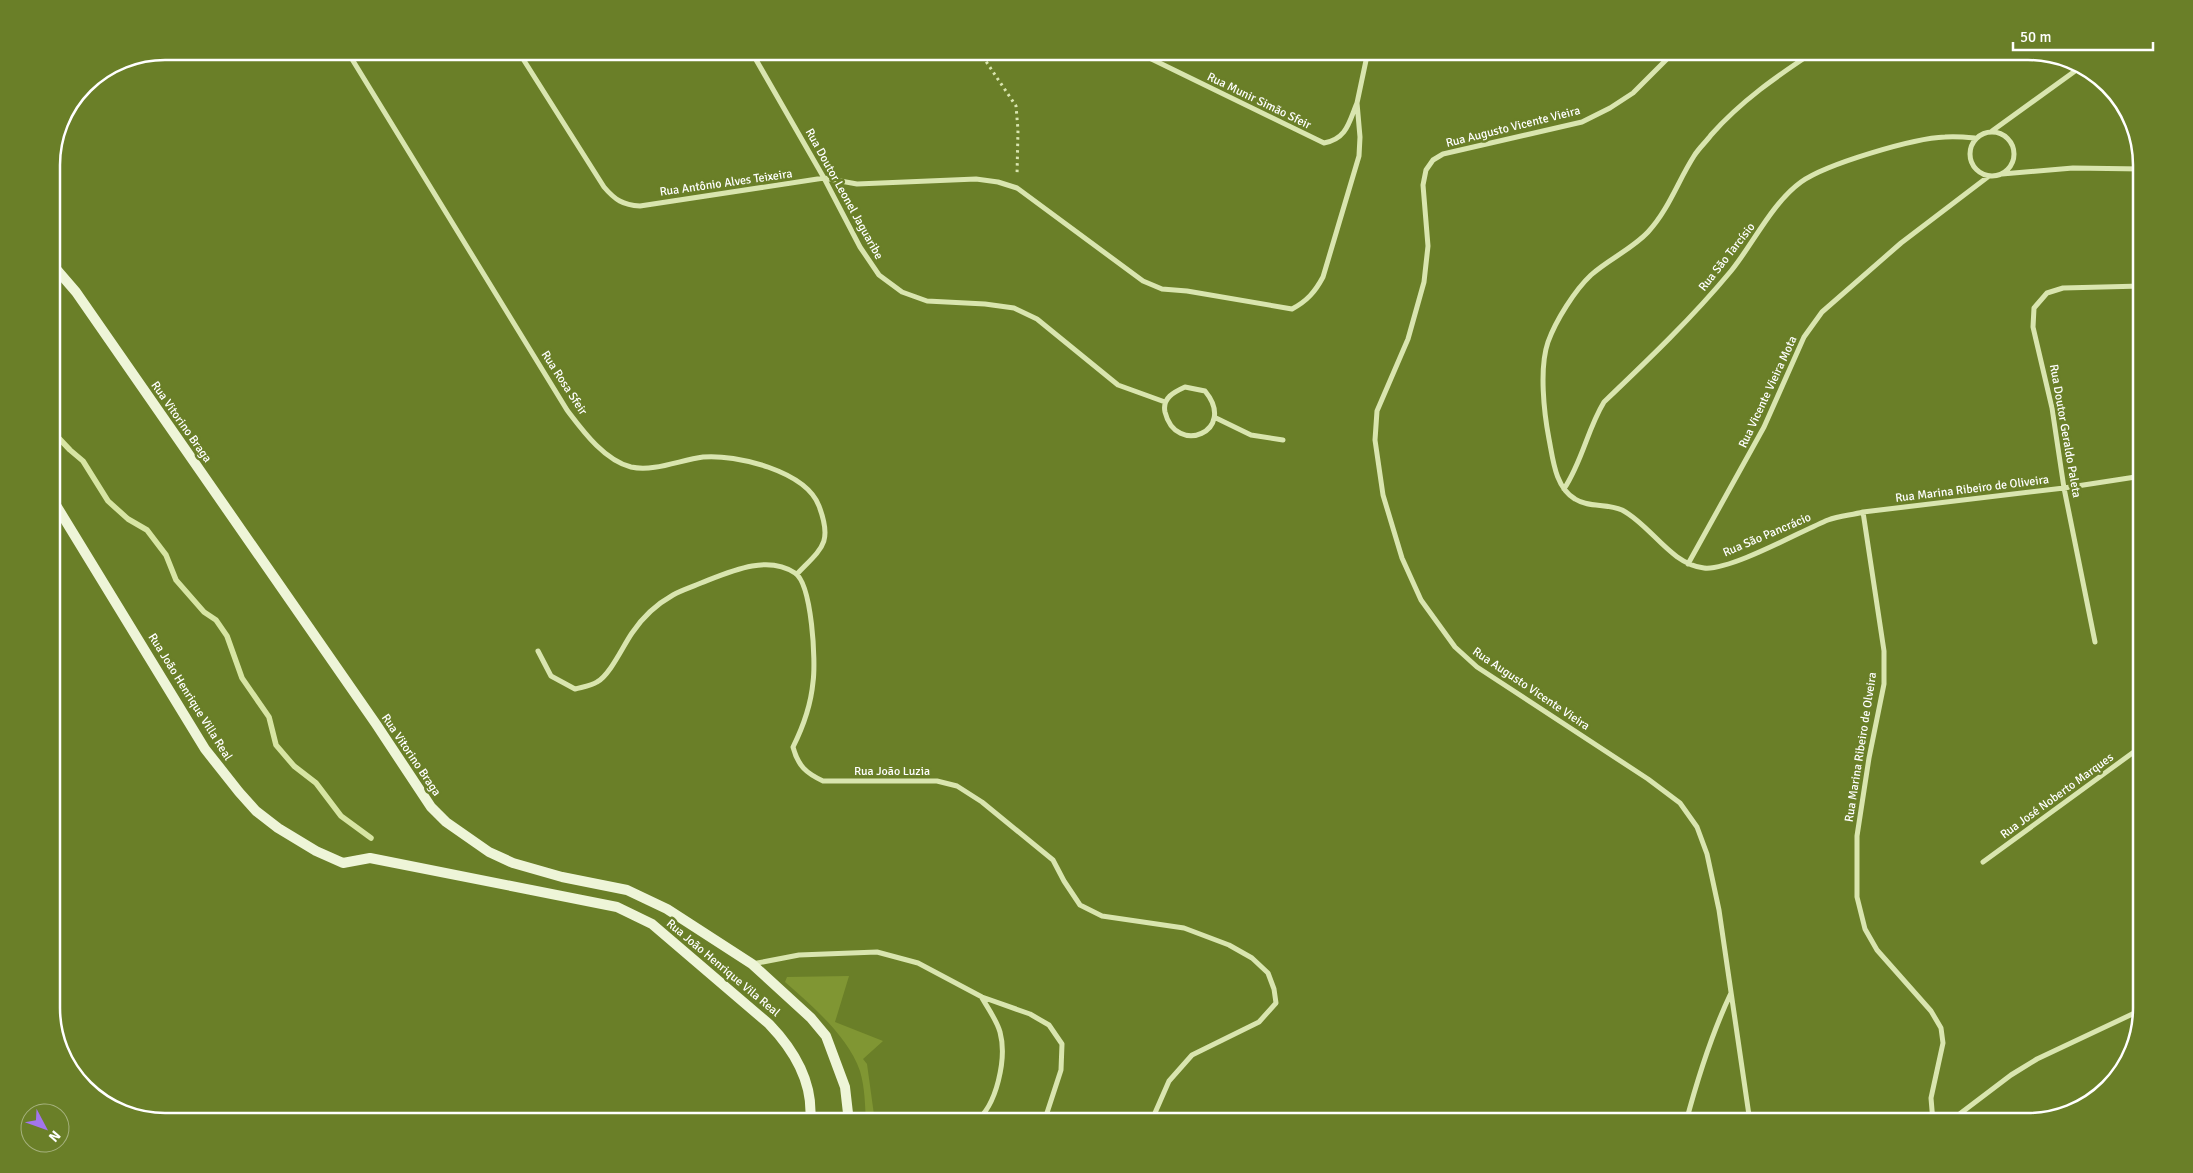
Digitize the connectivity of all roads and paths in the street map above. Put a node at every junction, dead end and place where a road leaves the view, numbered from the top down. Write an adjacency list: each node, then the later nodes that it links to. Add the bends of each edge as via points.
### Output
1 (353, 60): 29 (street, Rua Rosa Sfeir, via 581,428 613,458 632,467 652,467 704,457 739,460 773,469 800,482 811,491 826,528 822,547)
2 (524, 60): 16 (street, Rua Antônio Alves Teixeira, via 604,187 626,205 640,206)
3 (757, 60): 16 (street, Rua Doutor Leonel Jaguaribe)
4 (985, 60): 17 (path, via 1016,106)
5 (1153, 60): 10 (street, Rua Munir Simão Sfeir, via 1324,143 1336,141 1344,132)
6 (1366, 60): 10 (street)
7 (1666, 60): 36 (street, Rua Augusto Vicente Vieira, via 1632,93 1582,122 1443,154 1433,160 1426,170 1423,185 1428,246 1424,282 1408,339 1377,411 1375,440 1383,495 1402,558 1421,600 1455,647 1477,667 1648,779 1680,803 1697,827 1707,854 1719,910)
8 (1802, 60): 25 (street, via 1725,120 1694,154 1668,206 1647,233 1592,275 1569,302 1548,342 1544,372 1548,433 1555,469)
9 (2075, 71): 11 (street)
10 (1357, 103): 17 (street, via 1359,156 1323,277 1305,302 1292,310 1162,289 1143,281)
11 (1992, 131): 12 (street, via 1983,132); 14 (street, via 2010,139 2014,148 2010,167)
12 (1975, 138): 15 (street, via 1970,161 1974,168); 25 (street, Rua São Tarcísio, via 1944,136 1864,155 1802,182 1784,198 1733,269 1699,309 1604,402 1594,418 1576,472)
13 (2133, 169): 14 (street, via 2073,168)
14 (2002, 174): 15 (street)
15 (1988, 176): 28 (street, Rua Vicente Vieira Mota, via 1900,242 1822,312 1804,338 1764,427)
16 (824, 178): 17 (street, Rua Antônio Alves Teixeira, via 857,184 976,179); 20 (street, Rua Doutor Leonel Jaguaribe, via 860,247 879,275 902,292 927,301 1014,308 1037,319 1118,385)
17 (1017, 188)
18 (60, 273): 35 (main road, Rua Vitorino Braga, via 431,807 446,822 489,852 513,863 627,890 667,909)
19 (2133, 286): 24 (street, Rua Doutor Geraldo Paleta, via 2063,288 2047,294 2034,308 2033,327 2052,408)
20 (1165, 402): 21 (street, via 1185,387 1200,389 1216,406); 21 (street, via 1164,409 1172,427 1186,436 1202,433)
21 (1216, 418): 22 (street, via 1240,431)
22 (1283, 440)
23 (2133, 477): 24 (street, Rua Marina Ribeiro de Oliveira)
24 (2064, 488): 27 (street, Rua Marina Ribeiro de Oliveira); 30 (street, Rua Doutor Geraldo Paleta)
25 (1564, 489): 28 (street, via 1574,499 1589,505 1618,508 1634,517)
26 (60, 510): 34 (main road, Rua João Henrique Villa Real, via 205,749 256,810 278,828 343,863 370,858)
27 (1863, 512): 28 (street, Rua São Pancrácio, via 1832,519 1731,564 1706,568); 46 (street, Rua Marina Ribeiro de Olveira, via 1884,651 1884,684 1858,836 1857,897 1865,928 1877,950 1941,1028 1942,1043 1931,1098)
28 (1688, 564)
29 (797, 574): 31 (street, via 783,566 734,570 673,595 649,613 632,632 598,682 575,689 551,676); 43 (street, Rua João Luzia, via 805,587 808,601 814,681 793,747 796,760 807,774 823,781 937,781 957,786 1054,860 1080,905 1102,916 1184,928 1229,945 1252,958 1268,973 1276,1003 1259,1022 1192,1055 1168,1081)
30 (2095, 642)
31 (538, 651)
32 (2133, 753): 33 (street, Rua José Noberto Marques)
33 (1983, 862)
34 (558, 896): 39 (main road, Rua João Henrique Vila Real, via 617,907 652,924 769,1024 783,1037 798,1063 808,1090)
35 (752, 964): 37 (street, via 799,955 877,952 918,963); 40 (main road, Rua Vitorino Braga, via 826,1036 845,1087)
36 (1731, 992): 44 (street, via 1703,1059); 45 (street, Rua Augusto Vicente Vieira)
37 (982, 997): 41 (street, via 1000,1032 1000,1077); 42 (street, via 1030,1014 1049,1025 1062,1044 1061,1070)
38 (2133, 1014): 47 (street, via 2037,1059)
39 (810, 1113)
40 (848, 1113)
41 (984, 1113)
42 (1047, 1113)
43 (1155, 1113)
44 (1688, 1113)
45 (1749, 1113)
46 (1933, 1113)
47 (1961, 1113)

